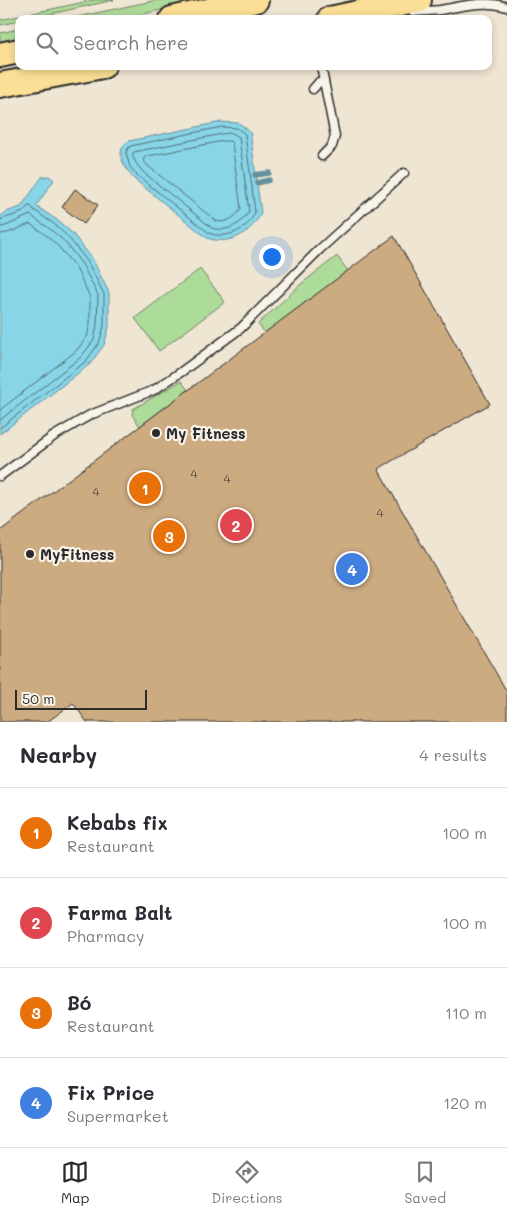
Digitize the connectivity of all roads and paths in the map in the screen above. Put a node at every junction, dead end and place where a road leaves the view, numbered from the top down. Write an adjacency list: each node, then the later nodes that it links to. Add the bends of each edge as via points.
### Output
1 (256, 0): 4 (main road)
2 (419, 0): 5 (main road)
3 (507, 7): 6 (lane, via 469,4 440,10)
4 (190, 15)
5 (347, 15)
6 (373, 15)
7 (15, 52): 8 (main road)
8 (0, 55)
9 (81, 70): 12 (main road)
10 (322, 70): 11 (lane)
11 (324, 81): 13 (lane); 14 (lane, via 335,136 332,146)
12 (0, 85)
13 (314, 89)
14 (322, 156)
15 (404, 173): 16 (lane, via 320,249 241,328 154,390 90,415 54,436)
16 (0, 476)

